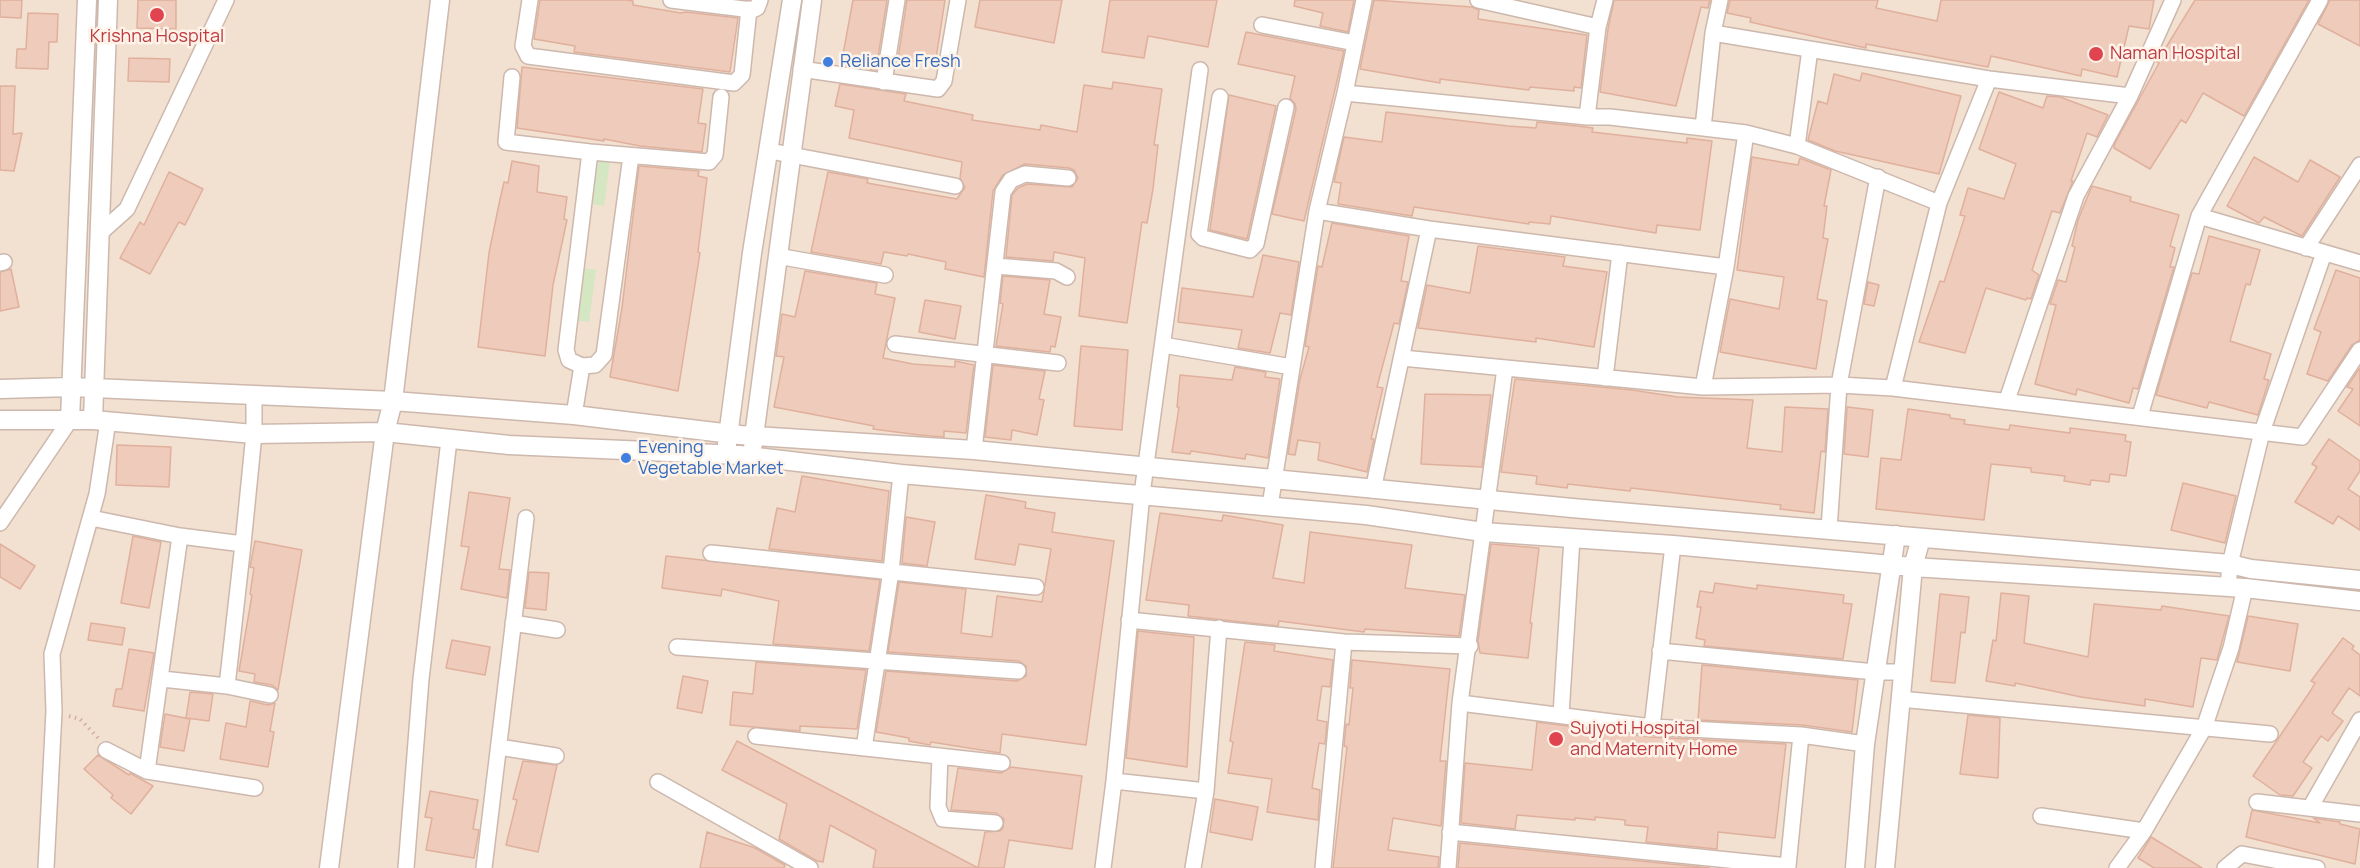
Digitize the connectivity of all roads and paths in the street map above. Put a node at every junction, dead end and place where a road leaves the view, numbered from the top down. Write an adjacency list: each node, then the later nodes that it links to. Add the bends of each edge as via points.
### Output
1 (87, 0): 72 (street)
2 (108, 0): 51 (street)
3 (226, 0): 51 (street, via 127,209)
4 (440, 0): 79 (street)
5 (530, 0): 17 (street, via 523,46 528,56 734,83 742,75)
6 (673, 0): 17 (street)
7 (792, 0): 38 (street)
8 (812, 0): 23 (street)
9 (897, 0): 27 (street)
10 (958, 0): 27 (street, via 942,87)
11 (1364, 0): 21 (street)
12 (1478, 0): 19 (street)
13 (1605, 0): 19 (street)
14 (1720, 0): 20 (street)
15 (2174, 0): 29 (street)
16 (2320, 0): 49 (street)
17 (755, 5)
18 (1262, 25): 21 (street)
19 (1598, 27): 33 (street)
20 (1713, 33): 22 (street); 34 (street)
21 (1355, 43): 28 (street)
22 (1810, 49): 26 (street); 36 (street)
23 (801, 69): 27 (street); 39 (street)
24 (1200, 70): 41 (street)
25 (512, 77): 37 (street, via 506,142)
26 (1989, 79): 29 (street); 47 (street)
27 (884, 82)
28 (1345, 93): 33 (street); 48 (street)
29 (2130, 96): 78 (street, via 2076,196)
30 (721, 97): 40 (street, via 713,160)
31 (1220, 97): 43 (street)
32 (1286, 107): 43 (street, via 1253,249 1200,236)
33 (1587, 117): 34 (street)
34 (1703, 128): 35 (street)
35 (1746, 133): 36 (street); 58 (street)
36 (1797, 146): 44 (street)
37 (590, 152): 40 (street); 67 (street, via 566,350 569,360)
38 (770, 152): 39 (street); 87 (street)
39 (790, 155): 46 (street); 55 (street)
40 (631, 156): 67 (street, via 604,355 595,365)
41 (1188, 163): 43 (street); 62 (street)
42 (2360, 165): 52 (street)
43 (1209, 166)
44 (1878, 177): 47 (street); 71 (street)
45 (1068, 178): 57 (street, via 1025,174 1011,180 1003,192)
46 (955, 186)
47 (1940, 202): 74 (street)
48 (1317, 211): 50 (street); 68 (street)
49 (2199, 216): 52 (street); 81 (street)
50 (1429, 229): 53 (street); 65 (street)
51 (99, 234): 76 (street)
52 (2306, 248): 54 (street)
53 (1620, 253): 58 (street); 70 (street)
54 (2324, 253): 56 (street); 86 (street)
55 (777, 256): 59 (street); 89 (street)
56 (2360, 262)
57 (996, 266): 60 (street, via 1056,271); 64 (street)
58 (1726, 267): 73 (street)
59 (885, 275)
60 (1067, 277)
61 (895, 344): 64 (street)
62 (1163, 345): 68 (street); 94 (street)
63 (2360, 350): 86 (street, via 2302,436)
64 (986, 354): 66 (street); 91 (street)
65 (1402, 358): 69 (street); 97 (street)
66 (1059, 363)
67 (582, 366): 80 (street)
68 (1292, 367): 96 (street)
69 (1504, 368): 70 (street); 99 (street)
70 (1605, 378): 73 (street)
71 (1839, 385): 73 (street); 74 (street); 104 (street)
72 (71, 387): 75 (street); 76 (street); 83 (street)
73 (1703, 387)
74 (1893, 388): 78 (street)
75 (0, 389)
76 (95, 390): 77 (street); 84 (street)
77 (254, 395): 79 (street); 88 (street)
78 (2007, 400): 81 (street)
79 (393, 401): 80 (street); 85 (street)
80 (574, 415): 87 (street)
81 (2140, 416): 86 (street)
82 (0, 420): 83 (street)
83 (70, 420): 84 (street); 103 (street)
84 (100, 421): 88 (street); 101 (street)
85 (385, 432): 88 (street); 90 (street); 167 (street)
86 (2262, 432): 113 (street)
87 (728, 433): 89 (street); 92 (street)
88 (254, 434): 110 (street)
89 (755, 434): 91 (street); 93 (street)
90 (449, 440): 92 (street); 168 (street, via 421,680)
91 (974, 450): 94 (street)
92 (726, 455): 93 (street)
93 (752, 457): 95 (street)
94 (1146, 469): 96 (street); 98 (street)
95 (901, 474): 98 (street); 116 (street)
96 (1273, 480): 97 (street); 100 (street)
97 (1373, 490): 99 (street)
98 (1142, 494): 100 (street); 121 (street)
99 (1485, 500): 104 (street); 105 (street)
100 (1270, 506): 105 (street)
101 (91, 518): 107 (street); 138 (street, via 52,654)
102 (526, 518): 122 (street)
103 (0, 523)
104 (1829, 529): 106 (street)
105 (1483, 532): 108 (street); 126 (street)
106 (1896, 535): 109 (street); 114 (street)
107 (180, 536): 110 (street); 133 (street)
108 (1572, 538): 111 (street); 139 (street)
109 (1921, 538): 113 (street); 115 (street)
110 (243, 544): 134 (street)
111 (1672, 545): 114 (street); 128 (street)
112 (711, 553): 116 (street)
113 (2230, 564): 117 (street); 119 (street)
114 (1890, 566): 115 (street); 131 (street)
115 (1913, 567): 119 (street); 132 (street)
116 (891, 571): 118 (street); 129 (street)
117 (2360, 580)
118 (1036, 587)
119 (2236, 588): 120 (street); 142 (street, via 2231,648)
120 (2360, 601)
121 (1129, 620): 123 (street); 154 (street)
122 (513, 623): 124 (street); 147 (street)
123 (1219, 628): 125 (street); 157 (street)
124 (556, 630)
125 (1344, 642): 126 (street); 173 (street)
126 (1470, 646): 137 (street)
127 (677, 647): 129 (street)
128 (1660, 651): 131 (street); 141 (street)
129 (877, 661): 130 (street); 148 (street)
130 (1018, 671)
131 (1875, 672): 132 (street); 146 (street)
132 (1903, 672): 136 (street)
133 (162, 679): 134 (street); 153 (street)
134 (227, 686): 135 (street)
135 (270, 695)
136 (1900, 699): 142 (street); 176 (street)
137 (1460, 704): 139 (street); 164 (street)
138 (54, 711): 149 (path, via 80,719 94,731); 166 (street)
139 (1561, 715): 141 (street)
140 (2360, 720): 159 (street)
141 (1652, 727): 144 (street)
142 (2204, 728): 143 (street); 163 (street)
143 (2270, 734)
144 (1801, 735): 146 (street); 165 (street, via 1788,866)
145 (756, 736): 148 (street)
146 (1865, 744): 175 (street)
147 (499, 747): 150 (street); 169 (street)
148 (864, 748): 151 (street)
149 (106, 750): 153 (street)
150 (556, 756)
151 (940, 756): 152 (street); 162 (street, via 938,807 943,819)
152 (1002, 763)
153 (147, 771): 156 (street)
154 (1114, 781): 157 (street); 171 (street)
155 (658, 782): 170 (street)
156 (255, 788)
157 (1206, 791): 172 (street)
158 (2257, 802): 159 (street)
159 (2310, 808): 160 (street)
160 (2360, 814)
161 (2041, 816): 163 (street)
162 (995, 823)
163 (2144, 831): 177 (street)
164 (1450, 832): 165 (street); 174 (street)
165 (1744, 865)
166 (46, 868)
167 (329, 868)
168 (406, 868)
169 (485, 868)
170 (810, 868)
171 (1103, 868)
172 (1193, 868)
173 (1323, 868)
174 (1448, 868)
175 (1855, 868)
176 (1885, 868)
177 (2119, 868)
178 (2225, 868): 179 (street, via 2242,854)
179 (2317, 868)

